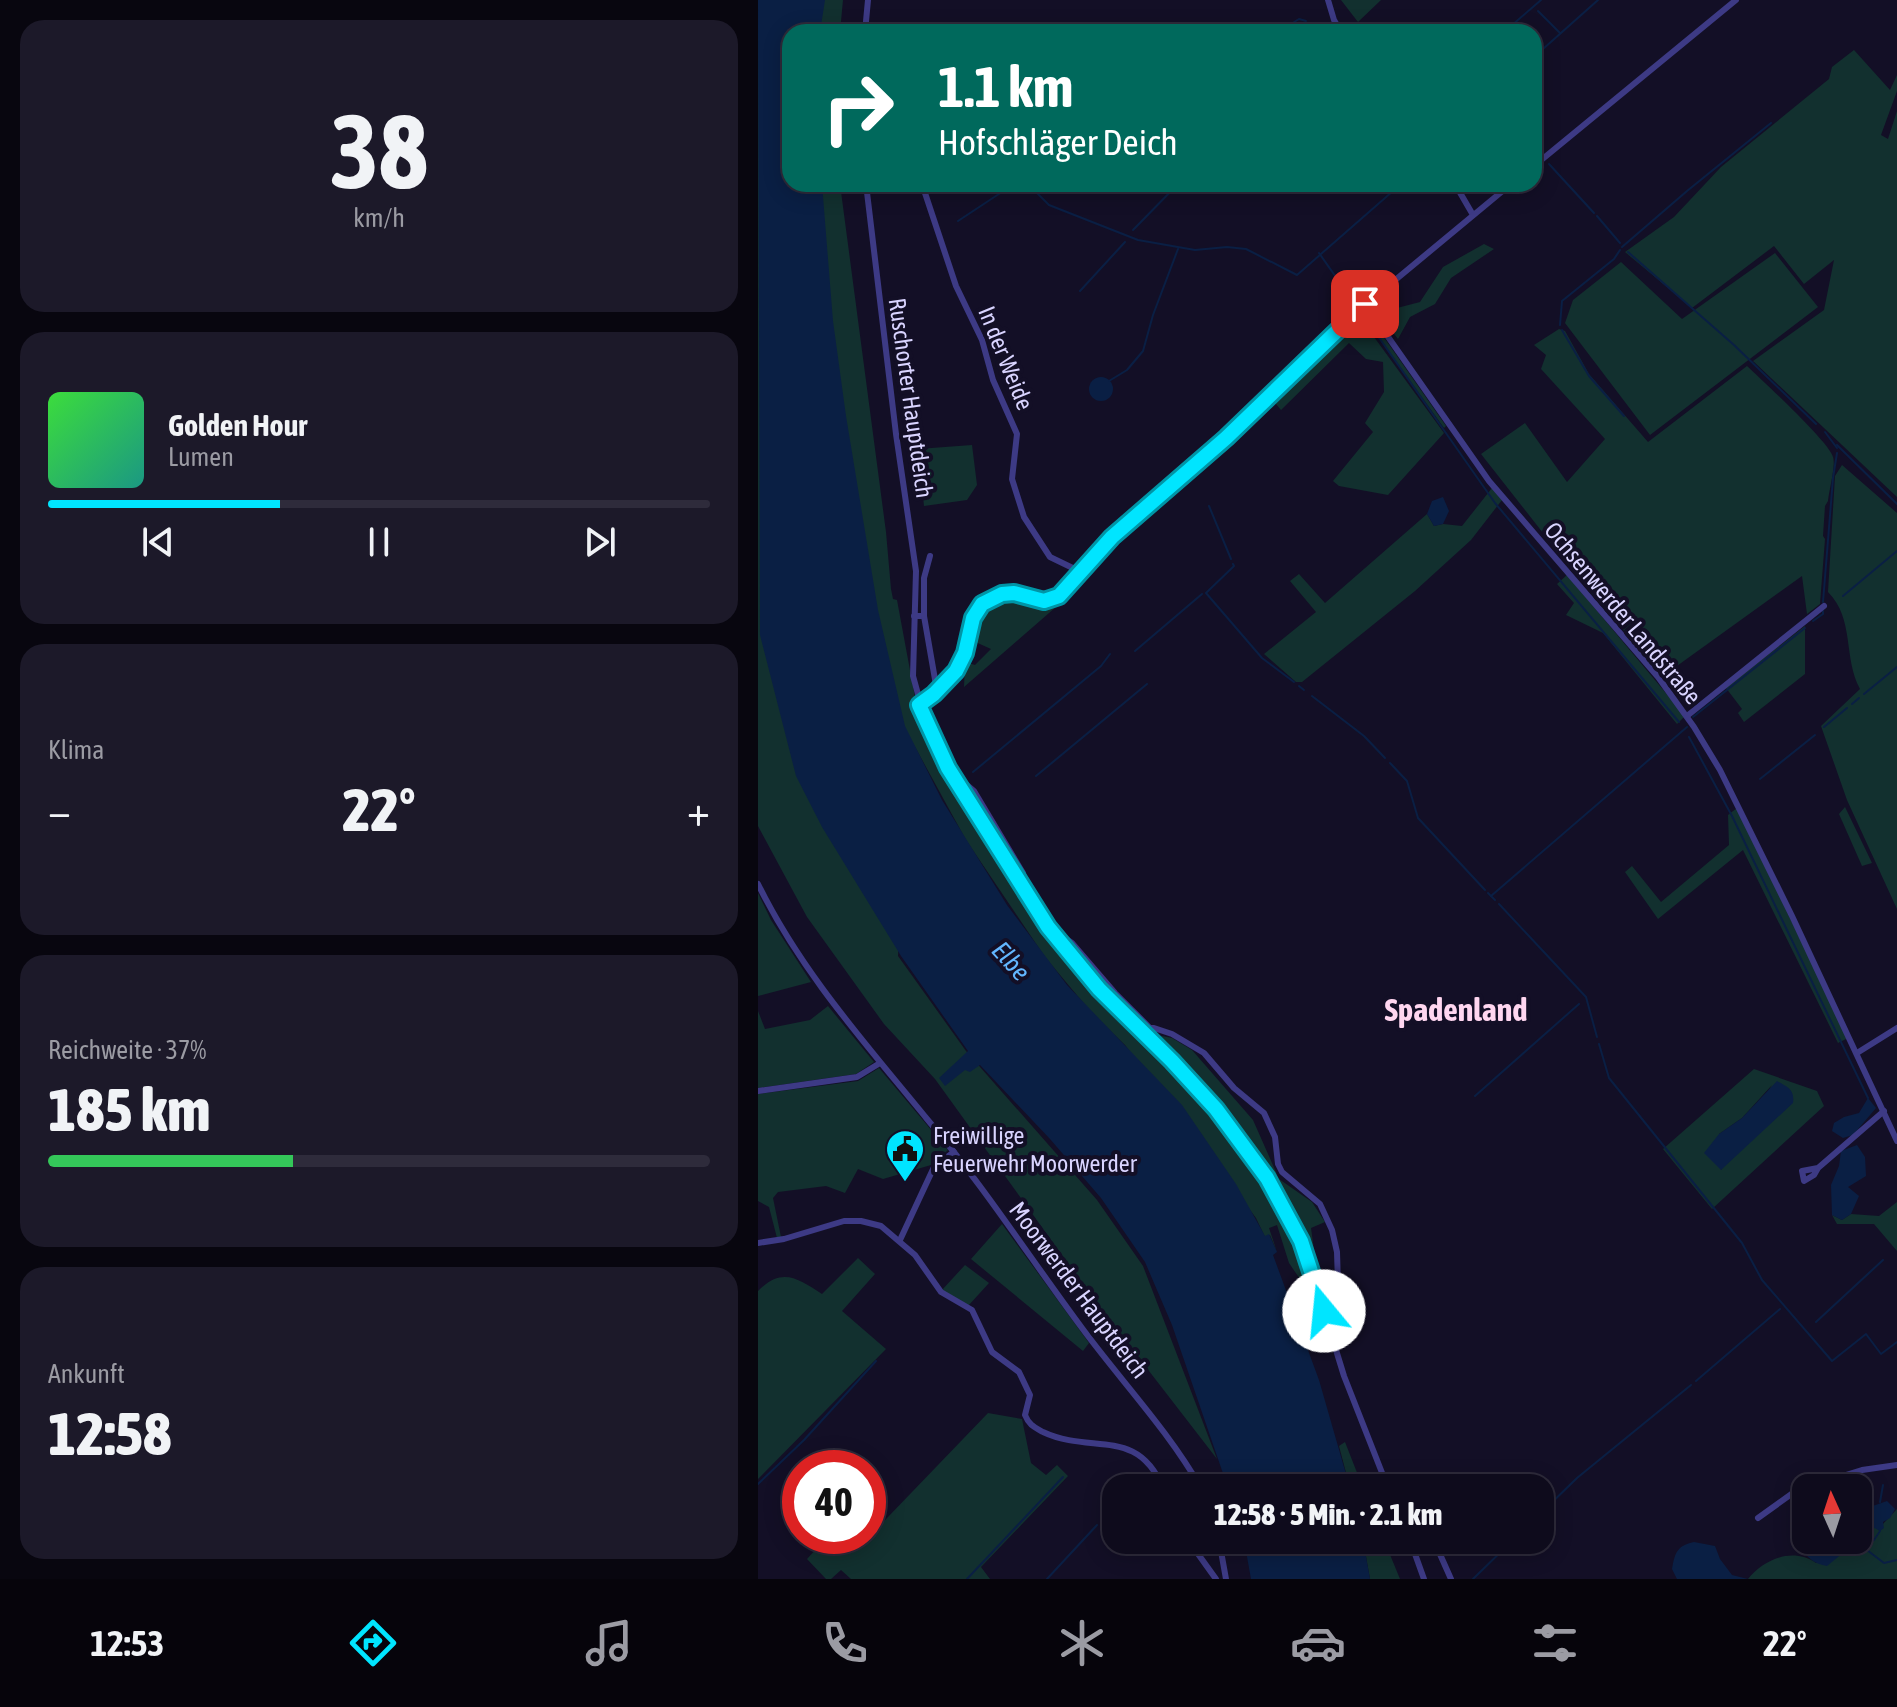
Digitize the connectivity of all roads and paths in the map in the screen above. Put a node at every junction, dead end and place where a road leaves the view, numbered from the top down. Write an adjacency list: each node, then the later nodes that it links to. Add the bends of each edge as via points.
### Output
1 (868, 0): 4 (street)
2 (1328, 0): 5 (street)
3 (1736, 0): 6 (street)
4 (866, 24)
5 (1336, 24)
6 (1542, 159)
7 (867, 192): 16 (street, Ruschorter Hauptdeich, via 916,571)
8 (925, 192): 14 (street, In der Weide, via 956,286 1017,434 1012,479 1024,517 1050,557)
9 (1460, 192): 11 (street)
10 (1501, 192): 11 (street)
11 (1473, 215): 12 (street)
12 (1361, 308): 14 (street); 20 (street, Ochsenwerder Landstraße, via 1489,481)
13 (930, 556): 17 (street)
14 (1079, 571): 18 (street, via 1052,600 1014,593 982,604 961,663)
15 (1824, 606): 20 (street)
16 (914, 616): 17 (street); 19 (street, Ruschorter Hauptdeich, via 913,676)
17 (924, 616): 18 (street)
18 (937, 691): 19 (street)
19 (919, 705): 22 (street, Ruschorter Hauptdeich, via 948,768)
20 (1687, 716): 26 (street, Ochsenwerder Landstraße, via 1736,801)
21 (758, 884): 27 (street, Moorwerder Hauptdeich, via 810,971)
22 (1048, 927): 23 (street, via 1072,943); 25 (street)
23 (1150, 1028): 25 (street); 35 (street, via 1204,1053 1264,1113 1282,1172 1320,1204 1332,1230 1339,1277 1339,1315)
24 (1897, 1028): 26 (street)
25 (1144, 1034): 35 (street, via 1216,1109 1267,1178 1301,1241)
26 (1857, 1053): 29 (street, Ochsenwerder Landstraße)
27 (880, 1063): 28 (street, via 857,1077); 31 (street, Moorwerder Hauptdeich)
28 (758, 1091)
29 (1884, 1111): 30 (street, Ochsenwerder Landstraße); 32 (street)
30 (1897, 1141)
31 (954, 1152): 33 (street, via 934,1167); 38 (street, Moorwerder Hauptdeich)
32 (1818, 1168)
33 (900, 1240): 34 (street, via 881,1226 852,1220); 37 (street, via 941,1292 972,1310 992,1352 1019,1372 1030,1395 1025,1415 1030,1424 1066,1440 1129,1449)
34 (758, 1243)
35 (1327, 1322): 39 (street)
36 (1897, 1465): 40 (street, via 1797,1490)
37 (1155, 1474)
38 (1191, 1474)
39 (1382, 1474)
40 (1758, 1518)
41 (1198, 1554): 45 (street)
42 (1222, 1554): 46 (street)
43 (1415, 1554): 47 (street)
44 (1440, 1554): 48 (street)
45 (1216, 1579)
46 (1226, 1579)
47 (1424, 1579)
48 (1451, 1579)

